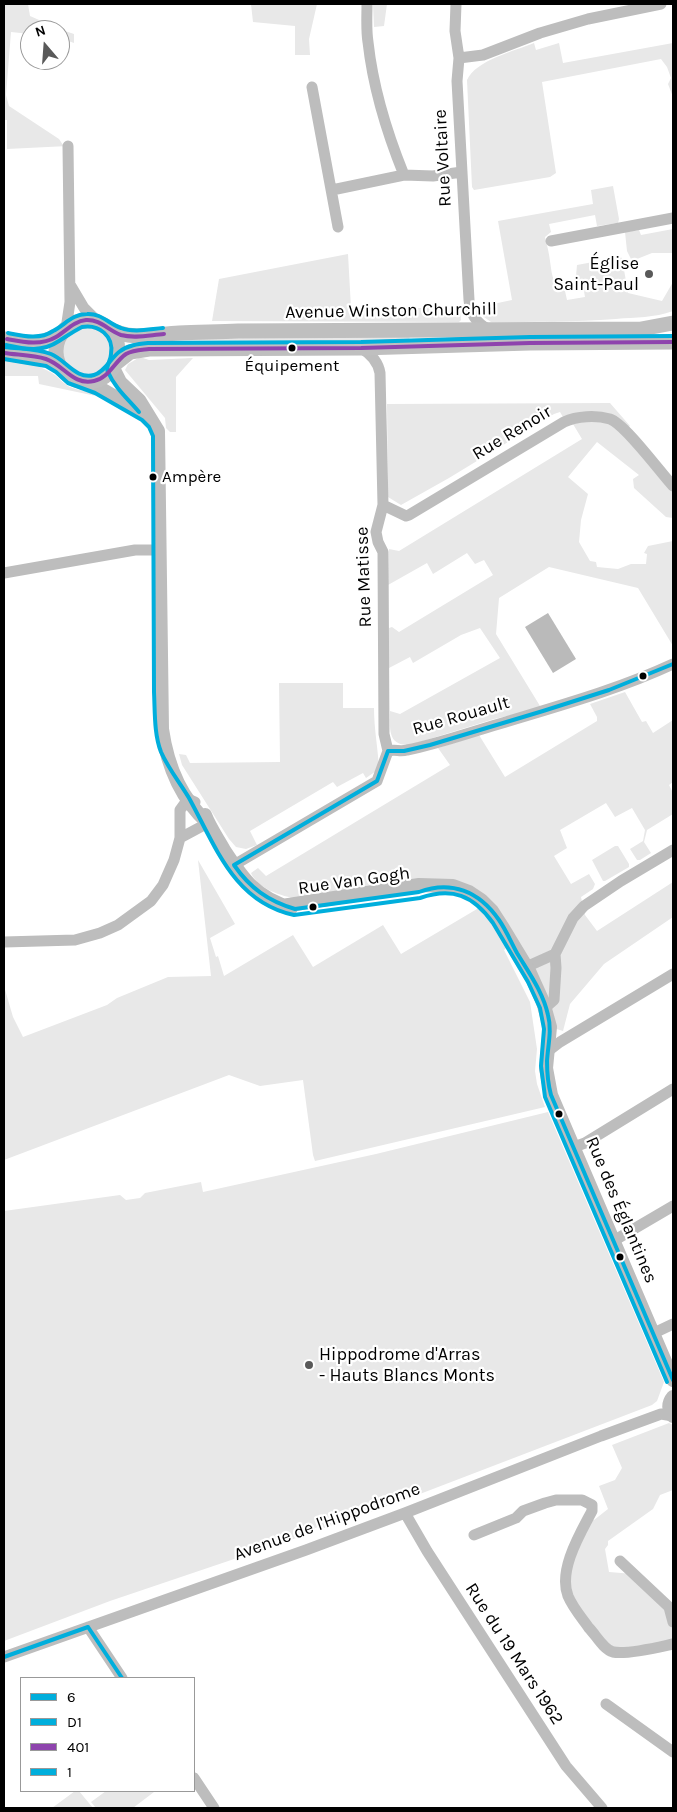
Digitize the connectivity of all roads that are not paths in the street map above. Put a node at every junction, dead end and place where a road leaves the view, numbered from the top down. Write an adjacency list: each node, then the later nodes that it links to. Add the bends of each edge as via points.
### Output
1 (367, 4): 9 (street, via 368,41 374,77 384,120)
2 (456, 4): 5 (street, Rue Voltaire)
3 (661, 4): 4 (street)
4 (626, 7): 5 (street, via 540,33 483,55)
5 (459, 58): 8 (street, Rue Voltaire, via 457,81)
6 (312, 87): 10 (street)
7 (68, 146): 14 (street)
8 (462, 172): 9 (street); 15 (street, Rue Voltaire)
9 (404, 175): 10 (street)
10 (332, 190): 12 (street)
11 (673, 218): 13 (street)
12 (338, 226)
13 (551, 241)
14 (70, 282): 17 (street, via 88,314); 20 (street, via 70,310)
15 (470, 310): 18 (street, Rue Voltaire); 19 (street)
16 (673, 323): 19 (main road, Avenue Winston Churchill, via 641,329)
17 (104, 325): 18 (main road, Avenue Winston Churchill, via 133,337 238,331); 20 (main road, via 90,320 79,321); 26 (main road, via 118,343)
18 (463, 329): 19 (main road, Avenue Winston Churchill)
19 (488, 329)
20 (64, 331): 21 (main road, via 38,344); 27 (main road, via 56,352)
21 (4, 339)
22 (673, 342): 23 (main road, Avenue Winston Churchill)
23 (396, 347): 24 (main road, Avenue Winston Churchill); 28 (street, via 385,358)
24 (361, 348): 26 (main road, Avenue Winston Churchill, via 149,349 130,352); 28 (street, via 371,355)
25 (4, 352): 27 (main road, via 48,360)
26 (115, 366): 29 (main road, via 102,379); 30 (street, via 120,382)
27 (60, 367): 29 (main road, via 68,376)
28 (380, 373): 32 (street, Rue Matisse)
29 (83, 382): 30 (street, via 98,387)
30 (151, 419): 33 (street, via 159,435)
31 (673, 486): 32 (street, Rue Renoir, via 625,430 611,420 586,417 564,422 409,516)
32 (383, 505): 36 (street, Rue Matisse, via 376,532 382,552 384,734)
33 (159, 550): 34 (street, via 135,550); 37 (street, via 162,728 167,750)
34 (4, 573)
35 (673, 664): 36 (street, Rue Rouault, via 579,700 434,743 404,751)
36 (388, 751): 41 (street, via 377,781)
37 (189, 805): 38 (street); 39 (street)
38 (208, 822): 39 (street); 41 (street)
39 (180, 838): 42 (street, via 163,885 151,901 118,925 75,940)
40 (673, 850): 43 (street, via 584,906 573,918)
41 (234, 865): 44 (street, Rue Van Gogh, via 252,888 282,906 419,885 453,886 469,892 492,911)
42 (4, 942)
43 (555, 954): 44 (street); 46 (street, via 554,1000)
44 (526, 967): 46 (street, Rue Van Gogh)
45 (673, 974): 47 (street)
46 (545, 1008): 47 (street, Rue Van Gogh, via 550,1026)
47 (547, 1052): 49 (street, Rue des Églantines, via 546,1068 551,1094)
48 (673, 1090): 49 (street)
49 (574, 1147): 51 (street, Rue des Églantines)
50 (673, 1206): 51 (street)
51 (615, 1240): 53 (street, Rue des Églantines)
52 (673, 1324): 53 (street)
53 (654, 1333): 54 (street, Rue des Églantines)
54 (673, 1380)
55 (670, 1410): 56 (street, Avenue de l'Hippodrome)
56 (405, 1513): 60 (street, Avenue de l'Hippodrome); 68 (street, Rue du 19 Mars 1962, via 566,1766)
57 (474, 1535): 61 (street, via 516,1518 523,1511 556,1500 582,1500 592,1505 565,1575 572,1606 606,1648 614,1652)
58 (620, 1561): 59 (street, via 669,1606)
59 (673, 1622)
60 (88, 1627): 62 (street, Avenue de l'Hippodrome); 63 (street)
61 (673, 1644)
62 (4, 1657)
63 (121, 1677)
64 (606, 1704): 65 (street)
65 (673, 1752)
66 (195, 1780): 67 (street)
67 (214, 1808)
68 (602, 1808)

